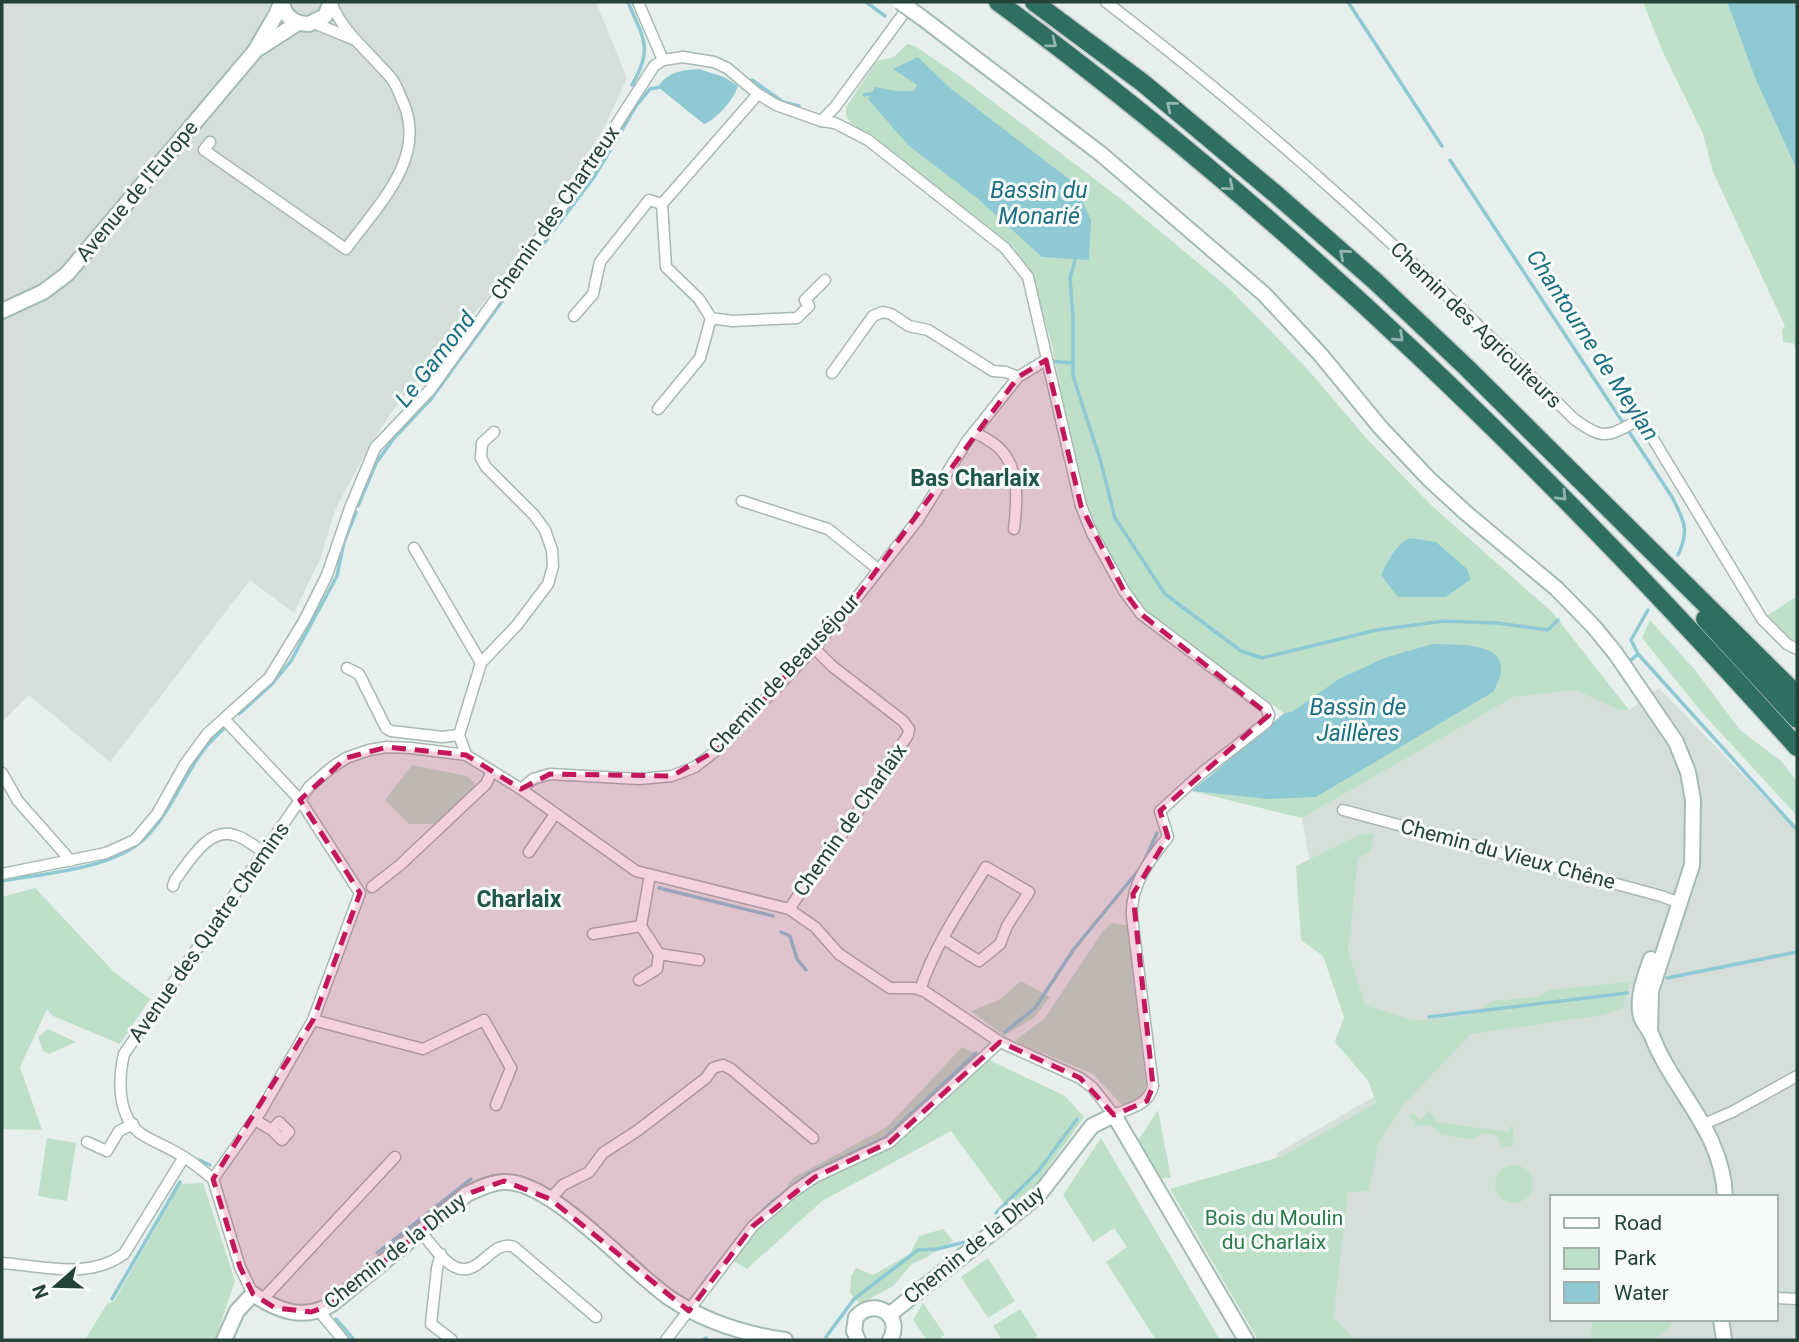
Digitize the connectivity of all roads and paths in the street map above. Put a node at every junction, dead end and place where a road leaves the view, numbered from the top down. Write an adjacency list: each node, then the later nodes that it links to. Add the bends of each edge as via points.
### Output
1 (281, 2): 9 (main road, Avenue de l'Europe, via 286,14); 12 (main road, Avenue de l'Europe)
2 (638, 2): 13 (street)
3 (900, 2): 58 (main road, bridge, via 1101,154 1264,294 1429,479 1573,606 1616,654 1676,742 1688,772 1693,800 1690,852)
4 (912, 2): 15 (street)
5 (998, 2): 42 (highway, one-way to 42, via 1223,181 1423,360 1582,516)
6 (1034, 2): 23 (highway, one-way to 6, via 1259,180 1143,83)
7 (1106, 2): 34 (street, Chemin des Agriculteurs, via 1250,119 1414,264 1574,419 1605,436 1641,419 1762,619)
8 (331, 3): 10 (main road, via 325,16); 11 (street)
9 (298, 23): 10 (main road); 12 (main road, Avenue de l'Europe)
10 (314, 23): 11 (street)
11 (353, 39): 16 (street, via 393,80 411,133 400,174 346,249 204,150)
12 (255, 51): 19 (main road, Avenue de l'Europe, via 67,274 43,292)
13 (663, 60): 14 (street, via 683,57 715,62); 39 (street, Chemin des Chartreux, via 654,66 575,189 430,390 375,448 327,575 304,621 269,678)
14 (758, 94): 15 (street); 17 (street)
15 (821, 121): 22 (street, via 868,140 1005,248 1028,277)
16 (210, 142)
17 (662, 204): 20 (street, via 649,200 600,262 593,294); 21 (street, via 666,267 699,299)
18 (825, 280): 21 (street, via 805,300 809,306 797,318)
19 (2, 311)
20 (574, 316)
21 (711, 318): 26 (street, via 700,358)
22 (1046, 360): 25 (street, Chemin de Beauséjour); 71 (street, via 1081,506 1124,592 1149,620 1266,708 1269,715 1267,722 1160,811 1168,837 1139,880 1132,917 1153,1086 1147,1101)
23 (1466, 367): 37 (highway); 38 (highway)
24 (832, 373): 25 (street, via 873,316 883,312 928,330 993,371)
25 (1018, 377): 28 (street, Chemin de Beauséjour)
26 (658, 409)
27 (494, 432): 35 (street, via 482,443 481,458 545,530 553,566 548,584)
28 (974, 432): 30 (street, via 1000,448 1009,460 1018,499); 32 (street, Chemin de Beauséjour, via 917,521)
29 (742, 500): 32 (street, via 828,529)
30 (1014, 529)
31 (414, 548): 35 (street)
32 (878, 569): 33 (street, Chemin de Beauséjour)
33 (814, 648): 47 (street, Chemin de Beauséjour, via 741,726 695,767 656,778 550,774); 59 (street, Chemin de Charlaix, via 909,729 897,755)
34 (1797, 649)
35 (481, 663): 40 (street)
36 (347, 668): 41 (street, via 359,674 386,728)
37 (1797, 695)
38 (1797, 719)
39 (225, 720): 48 (street); 53 (street, Chemin des Chartreux, via 207,734 157,814 135,840)
40 (459, 735): 41 (street); 44 (street)
41 (442, 737): 43 (street)
42 (1797, 747)
43 (440, 752): 44 (street, Avenue des Quatre Chemins); 48 (street, Avenue des Quatre Chemins, via 387,747 369,750 331,768)
44 (466, 755): 45 (street, Avenue des Quatre Chemins)
45 (492, 771): 47 (street, Avenue des Quatre Chemins); 57 (street, via 486,784)
46 (2, 773): 53 (street, via 18,801)
47 (521, 789): 50 (street, Avenue des Quatre Chemins)
48 (300, 800): 51 (street, Avenue des Quatre Chemins); 67 (street, via 360,893)
49 (1343, 810): 58 (street, Chemin du Vieux Chêne)
50 (555, 814): 52 (street); 55 (street, Avenue des Quatre Chemins, via 636,871)
51 (264, 852): 56 (street, via 236,835 211,837); 73 (street, Avenue des Quatre Chemins, via 124,1054 120,1093)
52 (529, 852)
53 (71, 861): 54 (street, Chemin des Chartreux)
54 (2, 874)
55 (650, 875): 59 (street, Avenue des Quatre Chemins); 60 (street)
56 (173, 886)
57 (372, 887)
58 (1676, 902): 74 (main road, via 1641,992 1641,1017)
59 (789, 909): 66 (street, Avenue des Quatre Chemins, via 815,927 839,954 890,988)
60 (641, 926): 61 (street); 63 (street)
61 (593, 934)
62 (944, 939): 62 (street, via 986,867 1029,892 999,944 979,961); 66 (street)
63 (659, 954): 64 (street); 65 (street, via 657,969)
64 (699, 960)
65 (639, 980)
66 (920, 990): 68 (street, Avenue des Quatre Chemins)
67 (313, 1020): 70 (street, via 423,1049 484,1020 511,1068); 72 (street)
68 (1000, 1042): 71 (street, Avenue des Quatre Chemins, via 1080,1078); 90 (street, via 890,1142 815,1177 753,1226)
69 (1797, 1076): 74 (street)
70 (496, 1105)
71 (1114, 1115): 91 (main road, Chemin de la Dhuy, via 1092,1126 1038,1196); 102 (main road, Avenue des Quatre Chemins)
72 (254, 1120): 75 (street); 80 (street)
73 (133, 1124): 77 (street, via 119,1131 107,1151); 78 (street, via 140,1134)
74 (1704, 1124): 81 (main road, via 1720,1166)
75 (272, 1130)
76 (813, 1138): 82 (street, via 723,1065 603,1153 589,1172 563,1185)
77 (87, 1142)
78 (184, 1157): 80 (street); 85 (street, via 124,1254 114,1261 84,1270)
79 (395, 1157): 86 (street)
80 (213, 1179): 86 (street, via 240,1268)
81 (1725, 1195)
82 (551, 1199): 83 (main road, Chemin de la Dhuy, via 533,1188 505,1181 485,1185); 90 (main road, Chemin de la Dhuy)
83 (420, 1231): 84 (street); 89 (main road, Chemin de la Dhuy)
84 (441, 1254): 92 (street, via 454,1267 465,1270 502,1246 514,1247); 97 (street, via 431,1324)
85 (2, 1263)
86 (257, 1297): 89 (main road, Chemin de la Dhuy, via 293,1313); 95 (main road, via 236,1311)
87 (1778, 1298): 88 (street)
88 (1797, 1299)
89 (319, 1311): 96 (street)
90 (689, 1311): 98 (street); 99 (main road, Chemin de la Dhuy, via 748,1335)
91 (889, 1315): 100 (main road, via 876,1308 861,1312 853,1324); 101 (main road, via 894,1328)
92 (596, 1317)
93 (1713, 1321): 103 (main road)
94 (1721, 1321): 104 (main road)
95 (224, 1340)
96 (343, 1340)
97 (452, 1340)
98 (666, 1340)
99 (785, 1340)
100 (858, 1340)
101 (890, 1340)
102 (1246, 1340)
103 (1716, 1340)
104 (1724, 1340)

